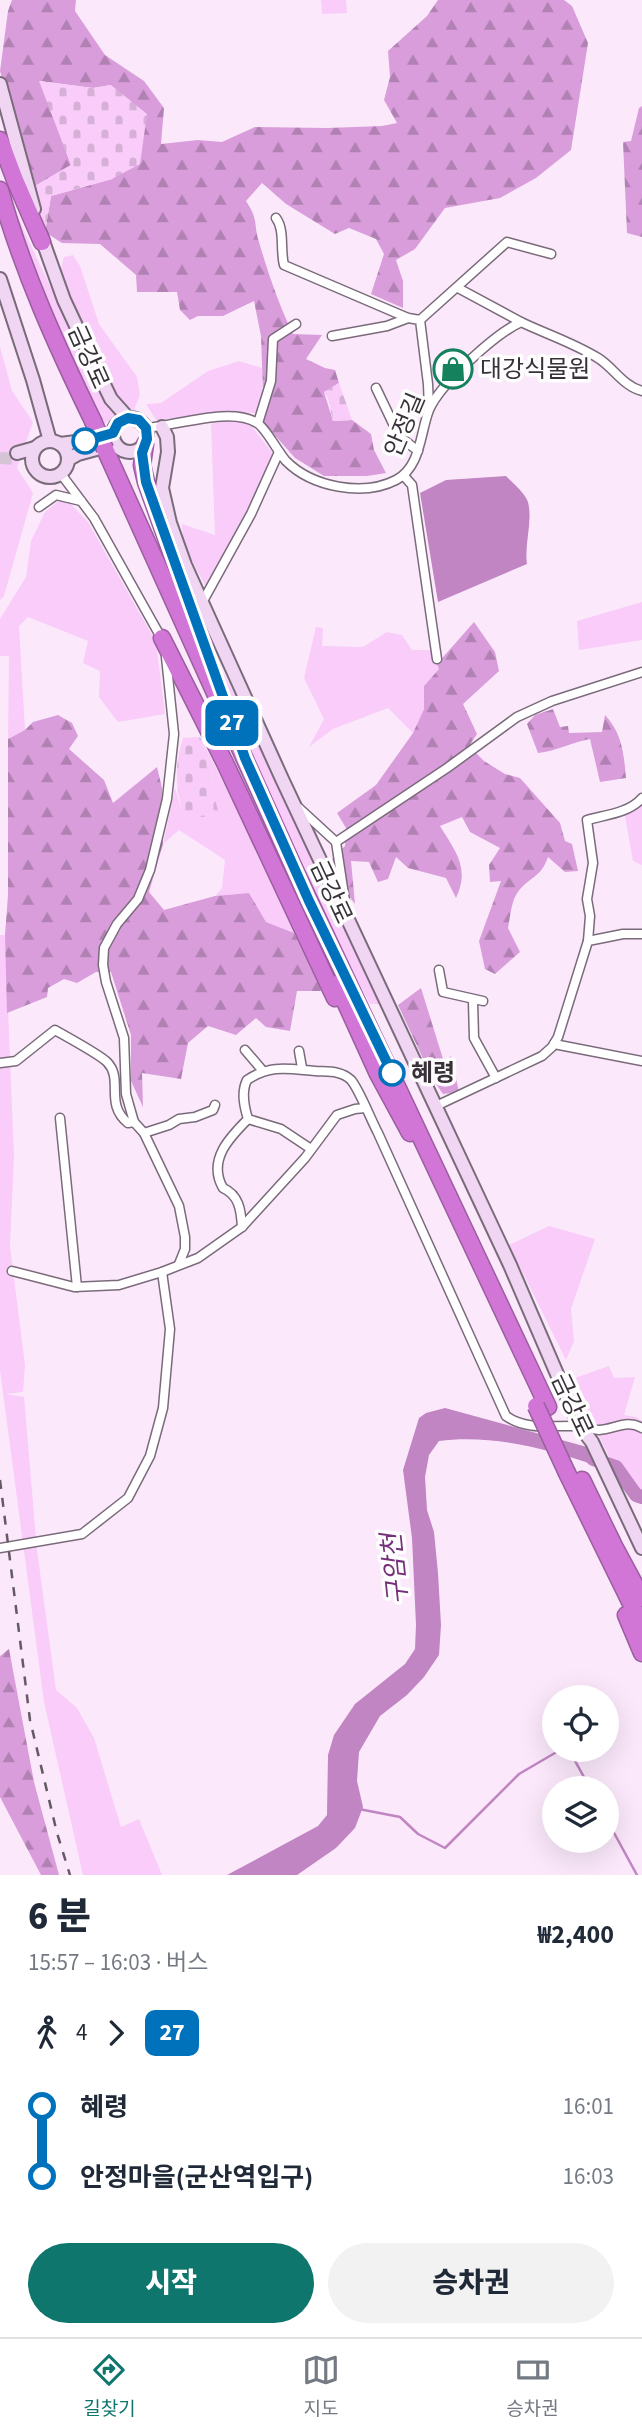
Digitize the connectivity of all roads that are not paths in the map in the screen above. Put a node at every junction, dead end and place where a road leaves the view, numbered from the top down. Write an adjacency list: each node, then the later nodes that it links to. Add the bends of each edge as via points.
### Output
1 (0, 84): 6 (street)
2 (0, 139): 6 (highway)
3 (0, 190): 19 (highway, 금강로)
4 (276, 218): 10 (street, via 281,224 284,265)
5 (0, 223): 19 (highway, 금강로, via 31,309)
6 (42, 242): 18 (street, via 111,399)
7 (551, 254): 9 (street, via 507,242)
8 (0, 279): 23 (street)
9 (458, 288): 11 (street); 12 (street)
10 (408, 318): 11 (street); 14 (street)
11 (420, 320): 17 (street)
12 (521, 322): 16 (street, via 585,350 630,388); 17 (street, 안정길, via 490,342 439,393)
13 (296, 324): 20 (street, via 273,339 271,381)
14 (332, 336)
15 (376, 388): 26 (street, via 399,436)
16 (642, 391)
17 (429, 411): 26 (street, 안정길)
18 (128, 418): 22 (street, via 139,420); 24 (street, via 118,423)
19 (89, 423): 24 (highway, 금강로, bridge)
20 (258, 423): 21 (street, via 231,416); 27 (street, 안정길)
21 (162, 427): 22 (street); 34 (street, via 167,437 163,488 170,523)
22 (146, 436): 24 (street, via 141,449 130,453); 38 (highway, via 142,465 146,482)
23 (55, 442): 24 (street); 25 (street); 28 (street)
24 (107, 444): 28 (street); 38 (highway, 금강로); 55 (highway, 금강로)
25 (36, 448): 29 (street); 29 (street, via 17,456)
26 (418, 451): 31 (street, 안정길)
27 (279, 452): 31 (street, 안정길, via 316,482 331,485 376,487); 34 (street)
28 (69, 459): 30 (street)
29 (32, 463): 30 (street, via 43,476)
30 (61, 474): 32 (street)
31 (404, 476): 36 (street, via 412,485)
32 (82, 501): 33 (street, via 56,495); 35 (street)
33 (39, 507)
34 (203, 601): 40 (street)
35 (162, 638): 55 (highway, via 356,1041); 62 (street, via 174,734 167,799 150,870 138,899 104,948 103,965 124,1038 126,1094)
36 (437, 659)
37 (642, 672): 41 (street, via 517,717)
38 (245, 758): 70 (highway, 금강로, via 410,1109)
39 (642, 798): 44 (street, via 626,810 587,820 593,863)
40 (294, 803): 41 (street); 42 (street)
41 (336, 842): 42 (street)
42 (347, 917): 58 (street)
43 (642, 934): 44 (street)
44 (587, 941): 48 (street)
45 (439, 970): 46 (street, via 443,992)
46 (473, 1000): 47 (street); 56 (street, via 474,1038)
47 (483, 1001)
48 (554, 1044): 51 (street); 56 (street, via 542,1056)
49 (245, 1050): 54 (street)
50 (299, 1051): 53 (street)
51 (642, 1061)
52 (0, 1063): 62 (street, via 16,1061 55,1030 108,1062 115,1108 124,1121)
53 (302, 1068): 54 (street); 59 (street, via 349,1078)
54 (263, 1071): 61 (street, via 244,1085)
55 (379, 1074): 70 (highway, 금강로)
56 (496, 1078): 58 (street)
57 (215, 1105): 63 (street, via 213,1110)
58 (436, 1106): 71 (street)
59 (365, 1108): 64 (street, via 337,1115); 71 (street, via 506,1416 515,1423 554,1428)
60 (60, 1118): 69 (street)
61 (248, 1119): 64 (street, via 281,1129); 65 (street, via 227,1140 218,1169 223,1188 236,1198)
62 (134, 1122): 63 (street)
63 (144, 1133): 66 (street, via 178,1206 185,1237)
64 (311, 1149): 65 (street)
65 (243, 1227): 66 (street, via 198,1258)
66 (179, 1264): 68 (street)
67 (12, 1271): 69 (street)
68 (162, 1272): 69 (street, via 119,1285); 74 (street, via 170,1329 163,1408 150,1456 128,1498 82,1534)
69 (77, 1287)
70 (542, 1407): 73 (highway, 금강로, bridge)
71 (579, 1425): 72 (street, via 597,1430 622,1424); 75 (street, via 612,1481)
72 (642, 1428)
73 (596, 1523): 76 (highway); 77 (highway, 금강로); 78 (highway, 금강로); 79 (highway)
74 (0, 1548)
75 (642, 1548)
76 (642, 1598)
77 (642, 1604)
78 (642, 1626)
79 (642, 1653)

